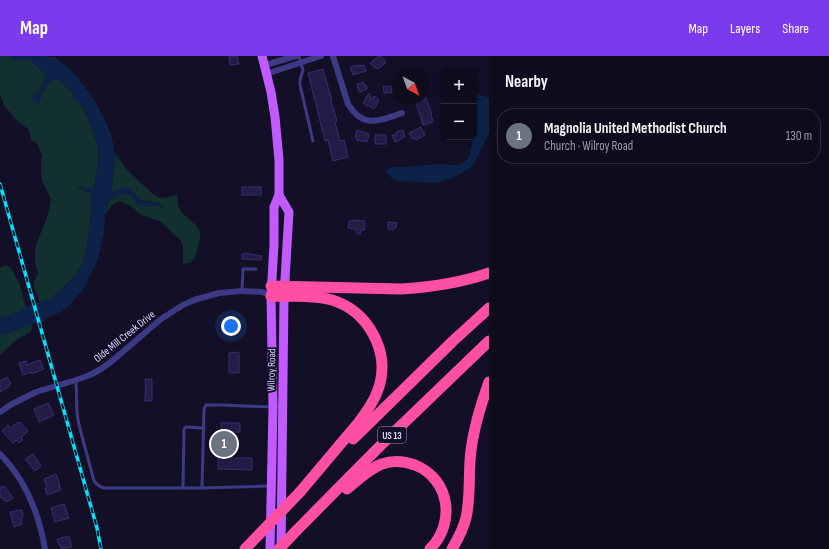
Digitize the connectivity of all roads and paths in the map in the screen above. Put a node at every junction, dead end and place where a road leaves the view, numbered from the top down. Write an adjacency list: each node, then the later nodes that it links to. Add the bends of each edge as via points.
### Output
1 (262, 56): 6 (main road, Wilroy Road)
2 (297, 56): 5 (lane); 6 (street)
3 (321, 56): 5 (street)
4 (333, 56): 7 (street, via 348,104 357,115 376,121)
5 (301, 63): 6 (street); 8 (lane, via 300,85)
6 (266, 69): 9 (main road, Wilroy Road, via 280,160)
7 (402, 113)
8 (313, 141)
9 (279, 195): 13 (main road, Wilroy Road, via 274,207 274,245); 14 (main road, Wilroy Road, via 289,212)
10 (256, 269): 12 (lane, via 243,269)
11 (489, 273): 14 (highway, via 458,282 422,288)
12 (242, 291): 13 (street, Olde Mill Creek Drive); 17 (street, Olde Mill Creek Drive, via 219,293 183,305 161,319 101,369)
13 (268, 291): 14 (highway); 19 (main road, Wilroy Road)
14 (285, 292): 26 (highway, via 340,303 357,314 376,340 382,369 374,400 368,410); 31 (main road, Wilroy Road)
15 (489, 308): 26 (highway, US 13)
16 (489, 341): 27 (highway, US 13)
17 (76, 380): 20 (street, Olde Mill Creek Drive, via 36,392); 24 (lane, via 79,425 97,485 104,488)
18 (489, 382): 33 (highway, via 471,449 466,518)
19 (273, 407): 21 (lane, via 206,406); 23 (main road, Wilroy Road)
20 (0, 412)
21 (204, 428): 24 (lane, via 186,427 184,430); 25 (lane)
22 (0, 454): 28 (street, via 15,470 29,497)
23 (271, 486): 25 (lane); 30 (main road, Wilroy Road)
24 (183, 488): 25 (lane)
25 (202, 488)
26 (300, 492): 29 (highway, US 13, bridge)
27 (297, 530): 31 (highway, US 13, bridge); 32 (highway, via 370,470 392,462 409,463 434,478 444,497 447,512 445,522 438,539)
28 (45, 549)
29 (245, 549)
30 (270, 549)
31 (280, 549)
32 (430, 549)
33 (452, 549)

